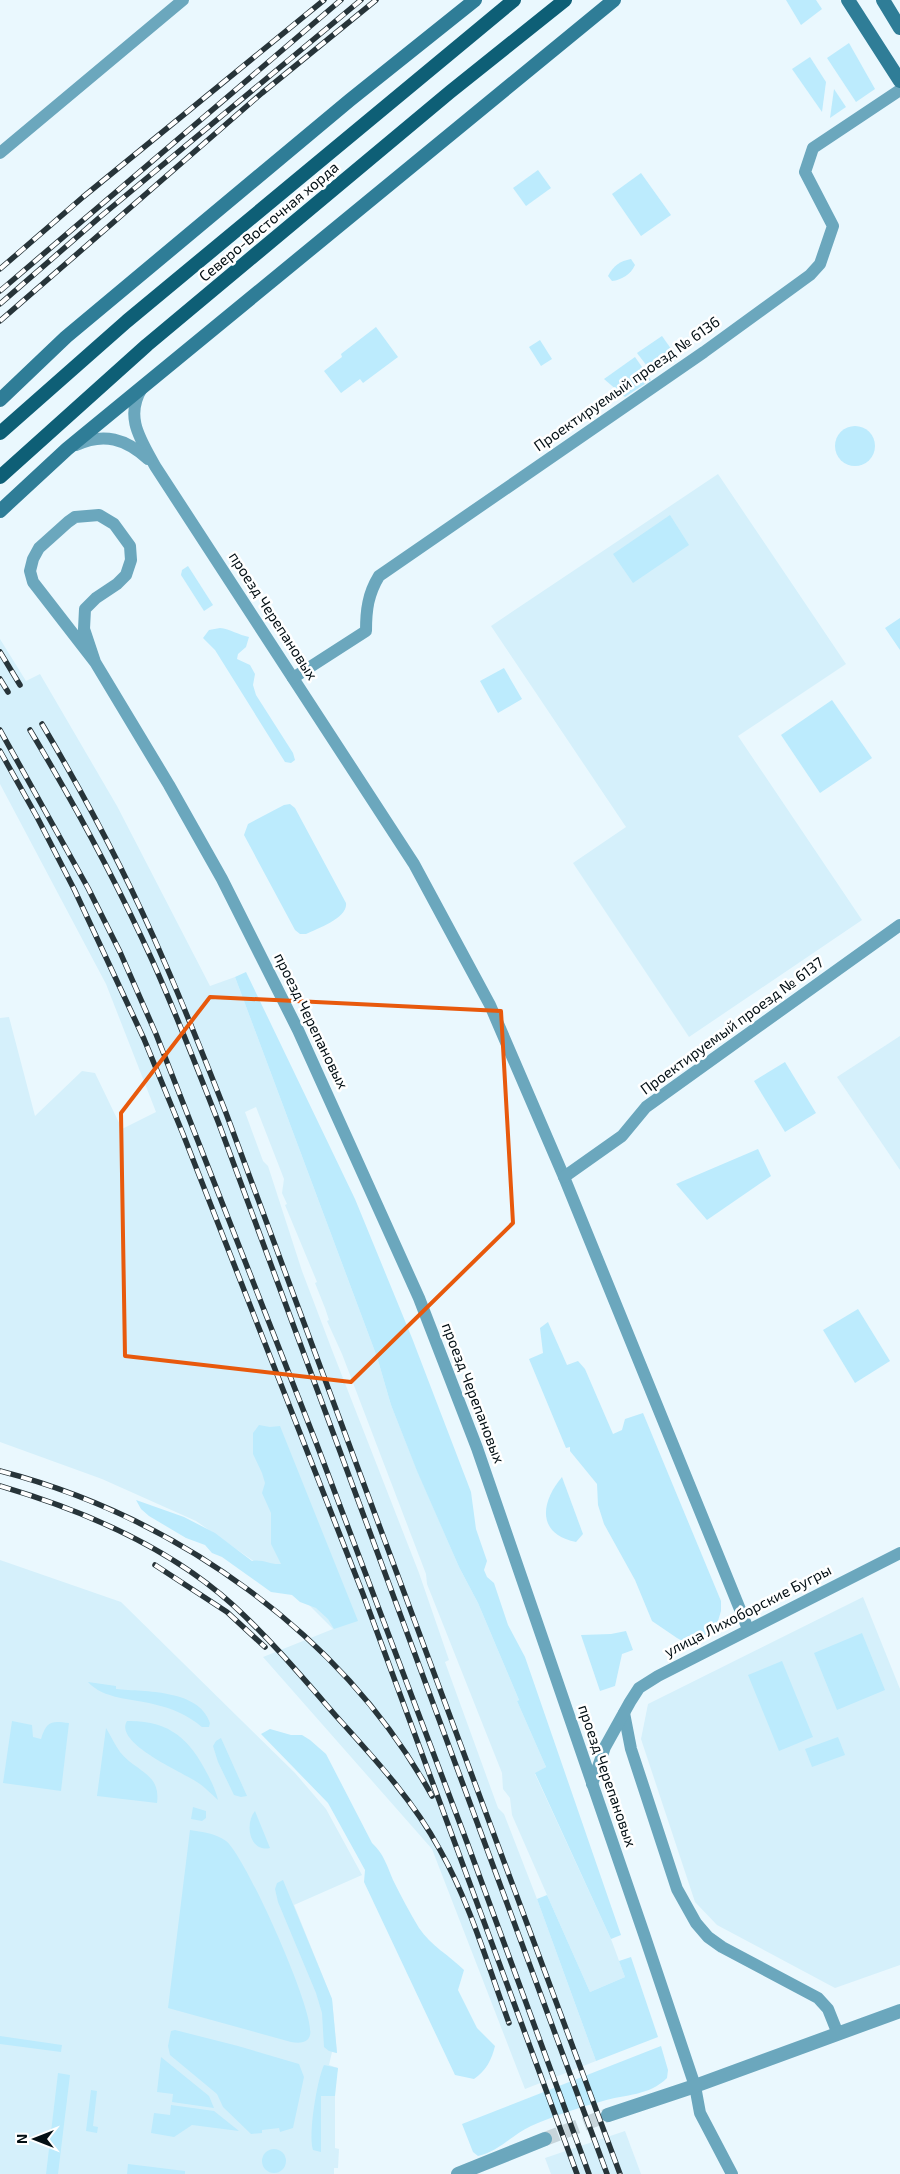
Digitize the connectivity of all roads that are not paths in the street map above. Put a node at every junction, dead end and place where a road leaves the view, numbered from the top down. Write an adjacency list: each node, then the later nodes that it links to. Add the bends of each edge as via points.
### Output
1 (183, 0): 11 (street)
2 (476, 0): 13 (main road, via 350,100 66,337)
3 (514, 0): 14 (main road, Северо-Восточная хорда, via 135,315)
4 (565, 0): 17 (main road, Северо-Восточная хорда, via 148,345)
5 (614, 0): 12 (main road)
6 (848, 0): 9 (main road)
7 (883, 0): 8 (main road)
8 (900, 28)
9 (900, 81)
10 (900, 90): 20 (street, Проектируемый проезд № 6136, via 813,148 805,172 833,226 820,264 810,275 379,576 370,591 366,631)
11 (0, 153)
12 (144, 386): 15 (main road); 16 (street, проезд Черепановых, via 135,400 134,420)
13 (0, 400)
14 (0, 433)
15 (67, 449): 16 (street, проезд Черепановых, via 87,440 114,438 136,449); 18 (main road)
16 (155, 466): 20 (street, проезд Черепановых)
17 (0, 477)
18 (0, 511)
19 (95, 662): 19 (street, via 84,629 84,609 126,575 131,560 130,546 114,524 99,515 83,515 68,522 39,548 30,571 33,582 52,609); 26 (street, проезд Черепановых, via 206,850 276,985 420,1298 477,1448)
20 (293, 678): 22 (street, проезд Черепановых, via 414,864 460,948 490,1005)
21 (900, 924): 22 (street, Проектируемый проезд № 6137, via 646,1107 622,1136)
22 (564, 1177): 24 (street, проезд Черепановых)
23 (900, 1553): 24 (street, улица Лихоборские Бугры)
24 (748, 1629): 25 (street, улица Лихоборские Бугры, via 639,1688)
25 (624, 1714): 26 (street, улица Лихоборские Бугры, via 605,1747); 28 (street, проезд Черепановых, via 631,1749 677,1889 696,1923 722,1947 818,1998 828,2009)
26 (592, 1784): 29 (street, проезд Черепановых)
27 (900, 2011): 28 (street)
28 (838, 2034): 29 (street)
29 (695, 2086): 30 (street); 33 (street, проезд Черепановых, via 700,2114)
30 (608, 2114)
31 (545, 2139): 32 (street)
32 (458, 2174)
33 (732, 2174)

